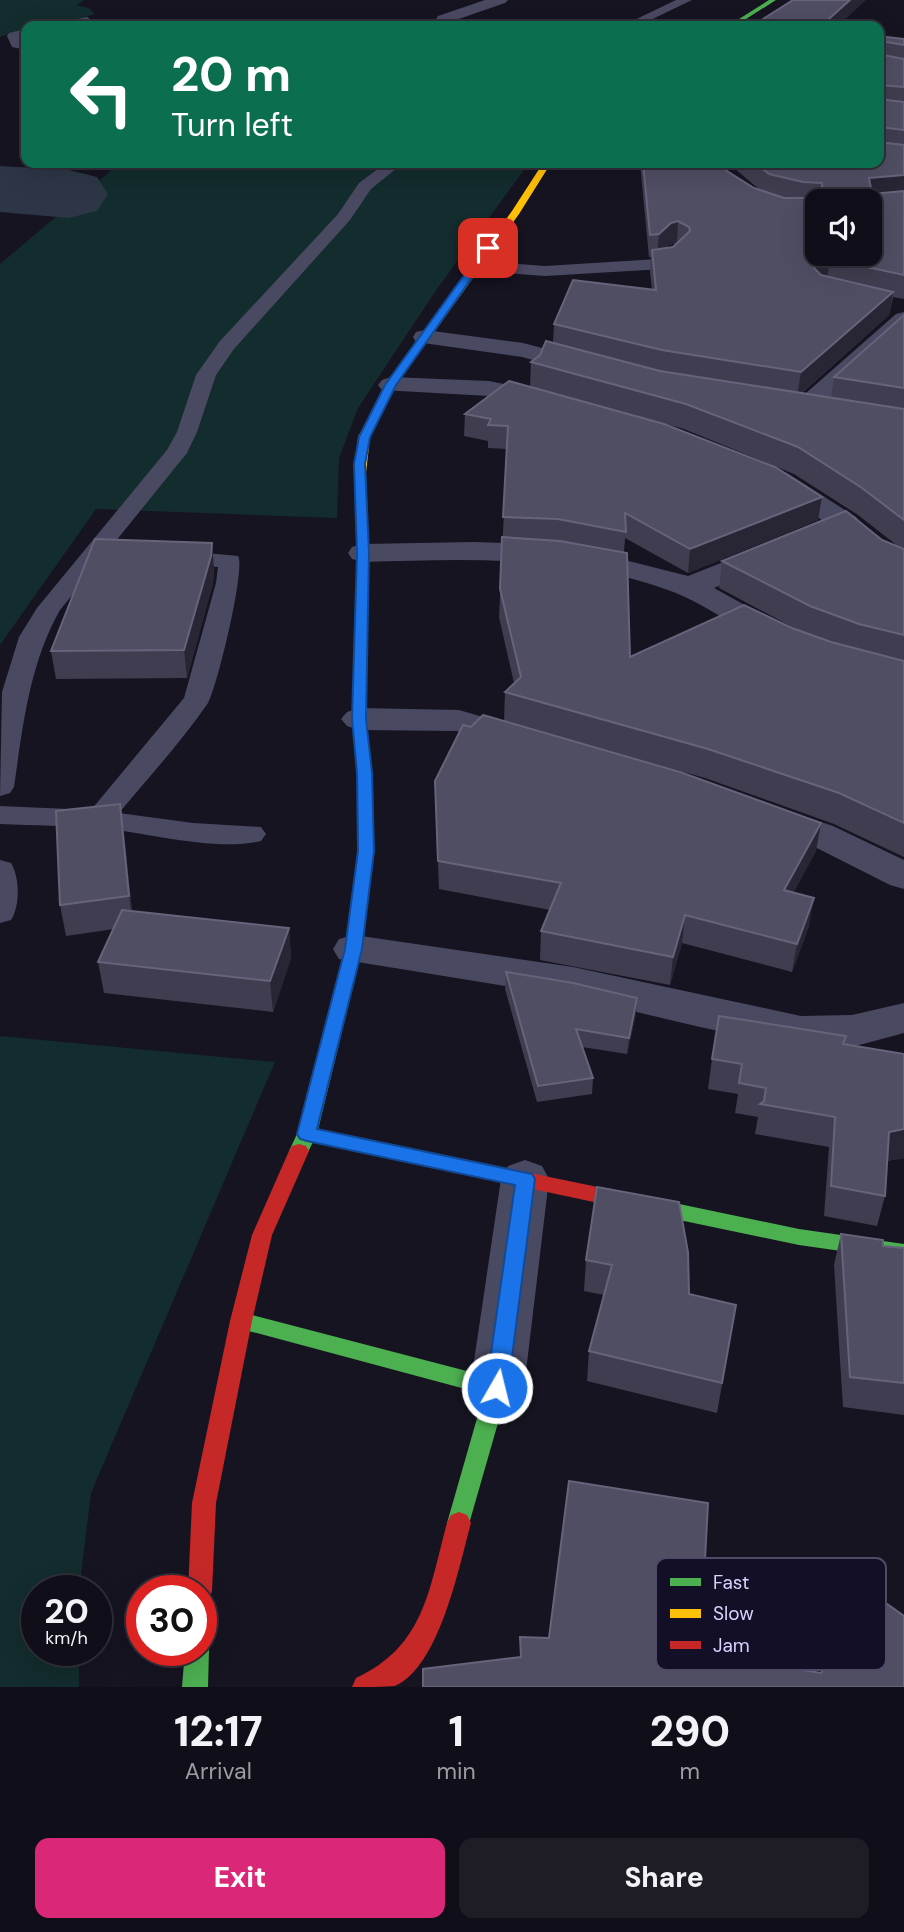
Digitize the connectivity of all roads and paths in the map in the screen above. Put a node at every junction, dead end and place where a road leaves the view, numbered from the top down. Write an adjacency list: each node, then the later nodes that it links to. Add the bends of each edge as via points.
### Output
1 (500, 0): 4 (street)
2 (686, 0): 5 (lane)
3 (773, 0): 6 (main road)
4 (443, 21)
5 (639, 21)
6 (739, 21)
7 (21, 35): 8 (street, via 15,36)
8 (21, 44)
9 (388, 168): 20 (lane, via 365,186 344,217 226,345 206,375 176,453)
10 (544, 168): 12 (main road)
11 (677, 250): 12 (lane, via 663,264 545,271)
12 (475, 266): 14 (main road)
13 (900, 312): 18 (street, via 795,406)
14 (425, 337): 15 (street, via 523,350); 16 (main road)
15 (620, 376)
16 (391, 385): 17 (street, via 496,387); 21 (main road, via 364,437 360,464)
17 (570, 408)
18 (841, 415)
19 (753, 469): 24 (street, via 783,482 856,532 803,540)
20 (93, 552): 22 (lane); 28 (lane, via 32,637 11,714)
21 (363, 553): 24 (street, via 475,550 583,559); 26 (main road)
22 (120, 554)
23 (148, 556): 31 (lane, via 229,561 228,583 197,699)
24 (689, 587): 25 (street, via 765,632)
25 (801, 646)
26 (359, 719): 27 (street, via 459,721); 36 (main road, via 366,851)
27 (550, 748)
28 (0, 787)
29 (743, 807): 34 (street, via 820,834)
30 (0, 815): 31 (lane)
31 (99, 819): 32 (lane, via 193,832)
32 (251, 834)
33 (0, 870): 35 (lane)
34 (904, 876)
35 (0, 913)
36 (354, 949): 37 (street, via 573,982 801,1032 852,1031); 38 (main road)
37 (904, 1018)
38 (307, 1134): 39 (main road); 41 (main road, via 262,1235)
39 (525, 1179): 40 (main road, via 799,1237); 42 (street)
40 (904, 1252)
41 (241, 1321): 42 (main road); 43 (main road, via 204,1503)
42 (497, 1388): 46 (main road, via 430,1626 404,1665)
43 (201, 1575)
44 (196, 1666): 45 (main road)
45 (195, 1687)
46 (365, 1687)

